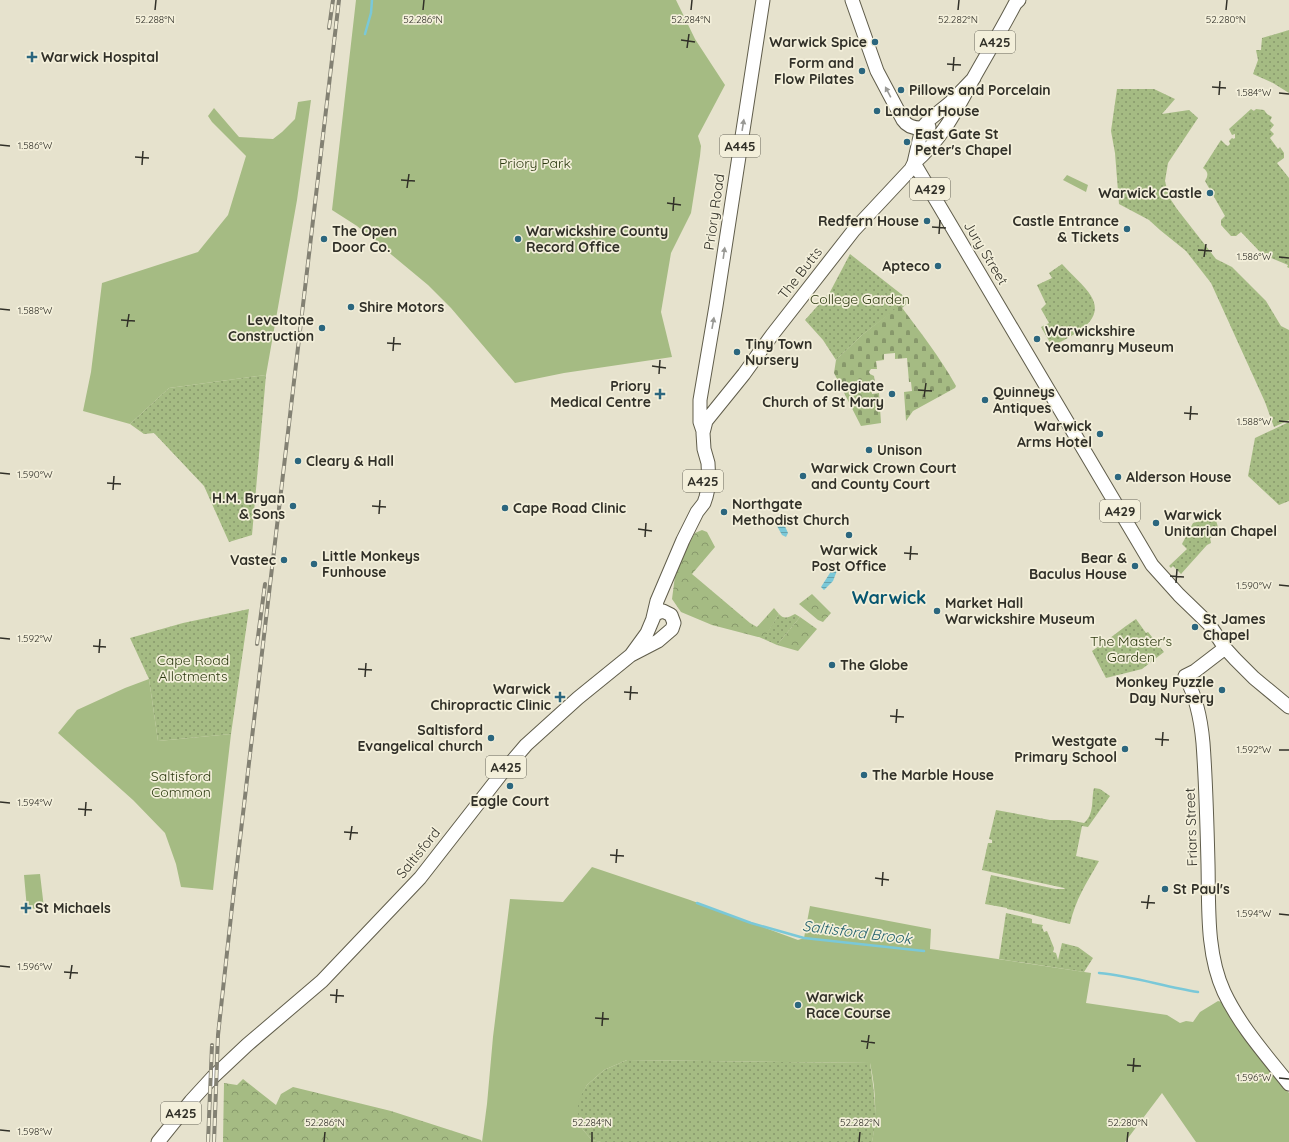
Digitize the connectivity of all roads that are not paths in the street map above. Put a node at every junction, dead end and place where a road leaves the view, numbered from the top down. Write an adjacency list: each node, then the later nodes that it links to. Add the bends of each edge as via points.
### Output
1 (763, 0): 8 (main road, Priory Road / A445, one-way to 1)
2 (852, 0): 6 (main road, one-way to 2, via 905,124 877,71)
3 (1016, 1): 4 (main road, A425)
4 (974, 78): 5 (main road, A425); 6 (main road, A425)
5 (958, 107): 6 (main road, A425, via 933,126); 7 (main road, A425, via 942,134)
6 (922, 128): 7 (main road, A425)
7 (914, 164): 9 (main road, The Butts / A425, via 854,230); 15 (main road, Jury Street / A429, via 1152,565 1178,595 1209,624)
8 (702, 385): 9 (main road, via 706,400); 10 (main road, A445, via 699,411)
9 (718, 406): 10 (main road, A425, via 706,421)
10 (703, 434): 11 (main road, A425, via 708,462 708,491)
11 (665, 583): 12 (main road, A425); 13 (main road, A425)
12 (670, 614): 13 (main road, via 661,611 655,614); 14 (main road, A425, via 674,618 674,623)
13 (652, 620): 14 (main road, via 652,626 656,631); 16 (main road, A425)
14 (668, 633): 16 (main road, A425)
15 (1225, 648): 17 (main road, A429, via 1254,678); 18 (main road, Friars Street, via 1185,676 1194,696 1202,737 1213,956 1224,992 1239,1018)
16 (632, 656): 19 (main road, Saltisford / A425, via 578,698 526,745 424,874 306,996 224,1066 196,1095)
17 (1289, 707)
18 (1289, 1084)
19 (158, 1142)

